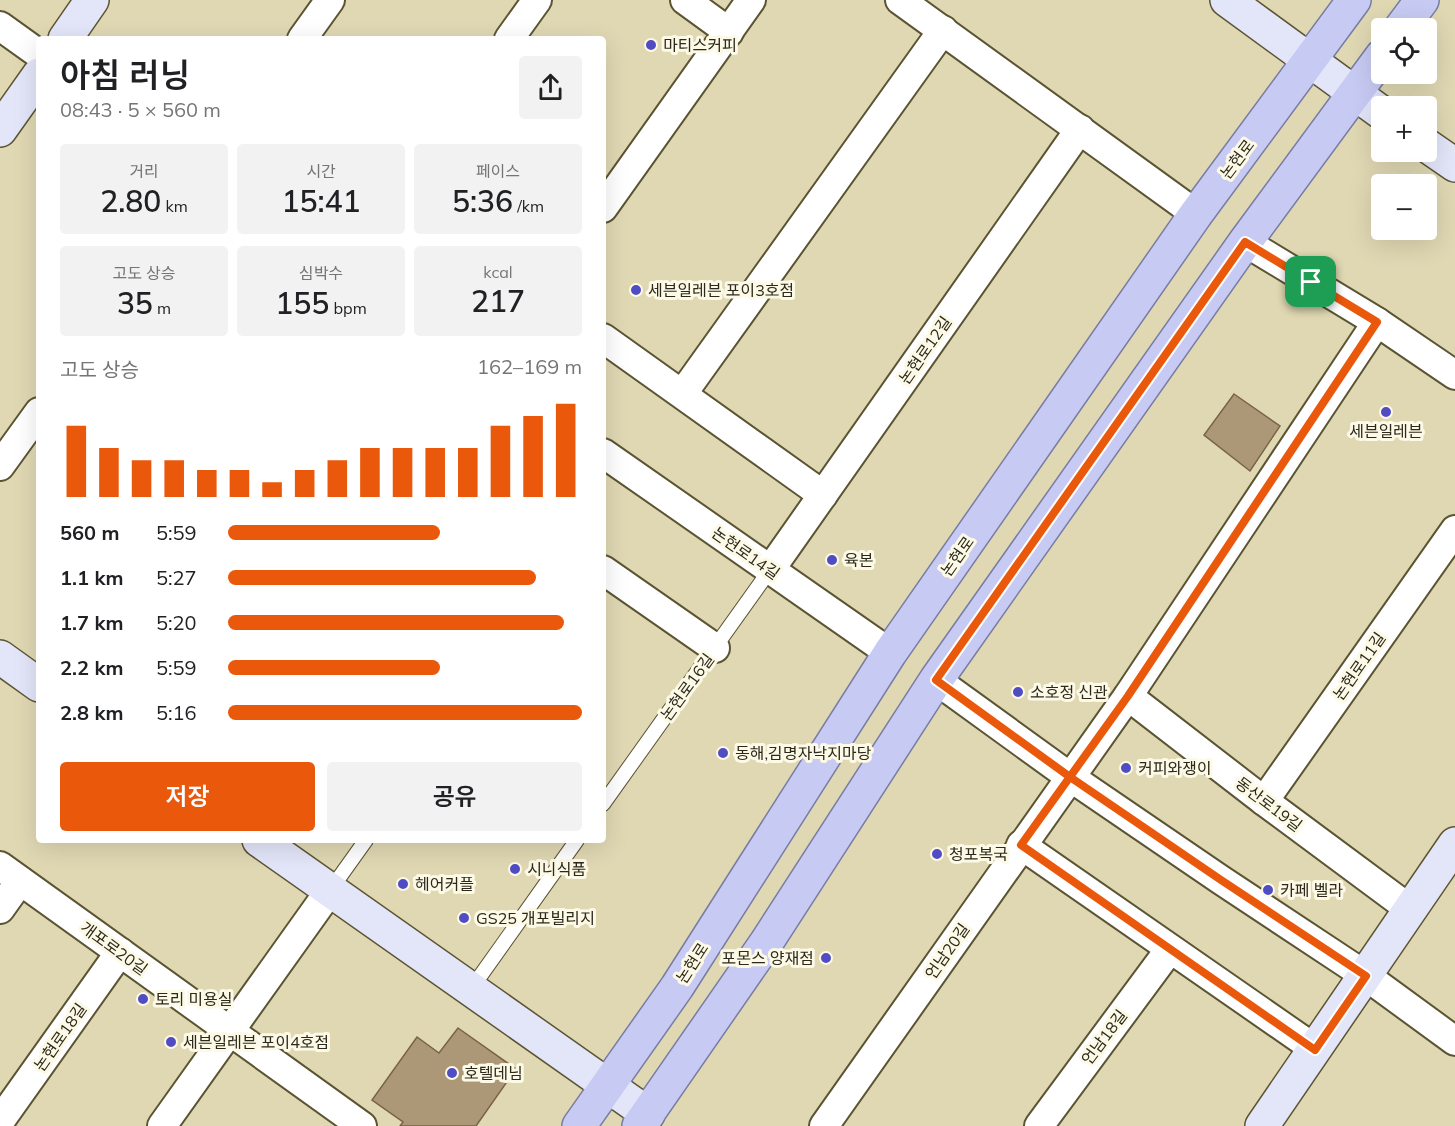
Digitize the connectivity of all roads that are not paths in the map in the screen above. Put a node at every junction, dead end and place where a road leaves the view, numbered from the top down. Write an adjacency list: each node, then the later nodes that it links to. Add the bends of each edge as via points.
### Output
1 (92, 0): 14 (street)
2 (330, 0): 15 (street)
3 (537, 0): 16 (street)
4 (685, 0): 13 (street)
5 (751, 0): 13 (street)
6 (900, 0): 12 (street)
7 (1227, 0): 18 (street)
8 (1354, 0): 18 (main road, 논현로)
9 (1422, 0): 10 (main road)
10 (1408, 18)
11 (0, 26): 17 (street)
12 (943, 30): 23 (street); 33 (street)
13 (729, 32): 27 (street)
14 (67, 36)
15 (304, 36)
16 (511, 36)
17 (36, 52)
18 (1310, 61): 21 (street); 28 (main road, 논현로)
19 (1371, 71): 21 (main road)
20 (36, 79): 24 (street)
21 (1354, 93): 22 (street); 29 (main road)
22 (1371, 105)
23 (1080, 129): 28 (street); 37 (street, 논현로12길)
24 (0, 130)
25 (1437, 152): 26 (street)
26 (1455, 165)
27 (606, 204)
28 (1196, 214): 42 (main road, 논현로)
29 (1245, 242): 30 (street); 44 (main road)
30 (1377, 322): 32 (street); 46 (street)
31 (606, 340): 33 (street)
32 (1455, 375)
33 (683, 393): 37 (street)
34 (36, 416): 36 (street)
35 (606, 455): 39 (street, 논현로14길)
36 (0, 466)
37 (823, 495): 39 (street, 논현로12길)
38 (1455, 530): 49 (street, 논현로11길)
39 (771, 570): 41 (lane, 논현로16길); 42 (street, 논현로14길)
40 (606, 572): 41 (street)
41 (715, 648): 48 (lane, 논현로16길)
42 (890, 653): 66 (main road, 논현로, via 677,987)
43 (0, 657): 45 (street)
44 (936, 680): 47 (street); 68 (main road)
45 (36, 683)
46 (1128, 696): 47 (street); 49 (street, 동산로19길)
47 (1070, 777): 54 (street, 언남20길); 61 (street)
48 (606, 800)
49 (1264, 801): 58 (street, 동산로19길)
50 (264, 843): 56 (street)
51 (364, 843): 56 (lane)
52 (576, 843): 62 (lane)
53 (1455, 844): 58 (street)
54 (1021, 845): 59 (street); 72 (street, 언남20길)
55 (10, 873): 57 (street); 60 (street, 개포로20길)
56 (331, 889): 62 (street); 63 (street)
57 (0, 909)
58 (1411, 910): 61 (street)
59 (1170, 949): 65 (street); 73 (street, 언남18길)
60 (120, 952): 63 (street, 개포로20길); 67 (street, 논현로18길)
61 (1366, 976): 64 (street); 65 (street)
62 (471, 989): 66 (street)
63 (229, 1031): 69 (street); 70 (street, 개포로20길)
64 (1455, 1041)
65 (1315, 1050): 74 (street)
66 (608, 1086): 68 (street); 71 (main road, 논현로)
67 (0, 1121)
68 (650, 1122)
69 (162, 1126)
70 (362, 1126)
71 (579, 1126)
72 (824, 1126)
73 (1039, 1126)
74 (1262, 1126)

